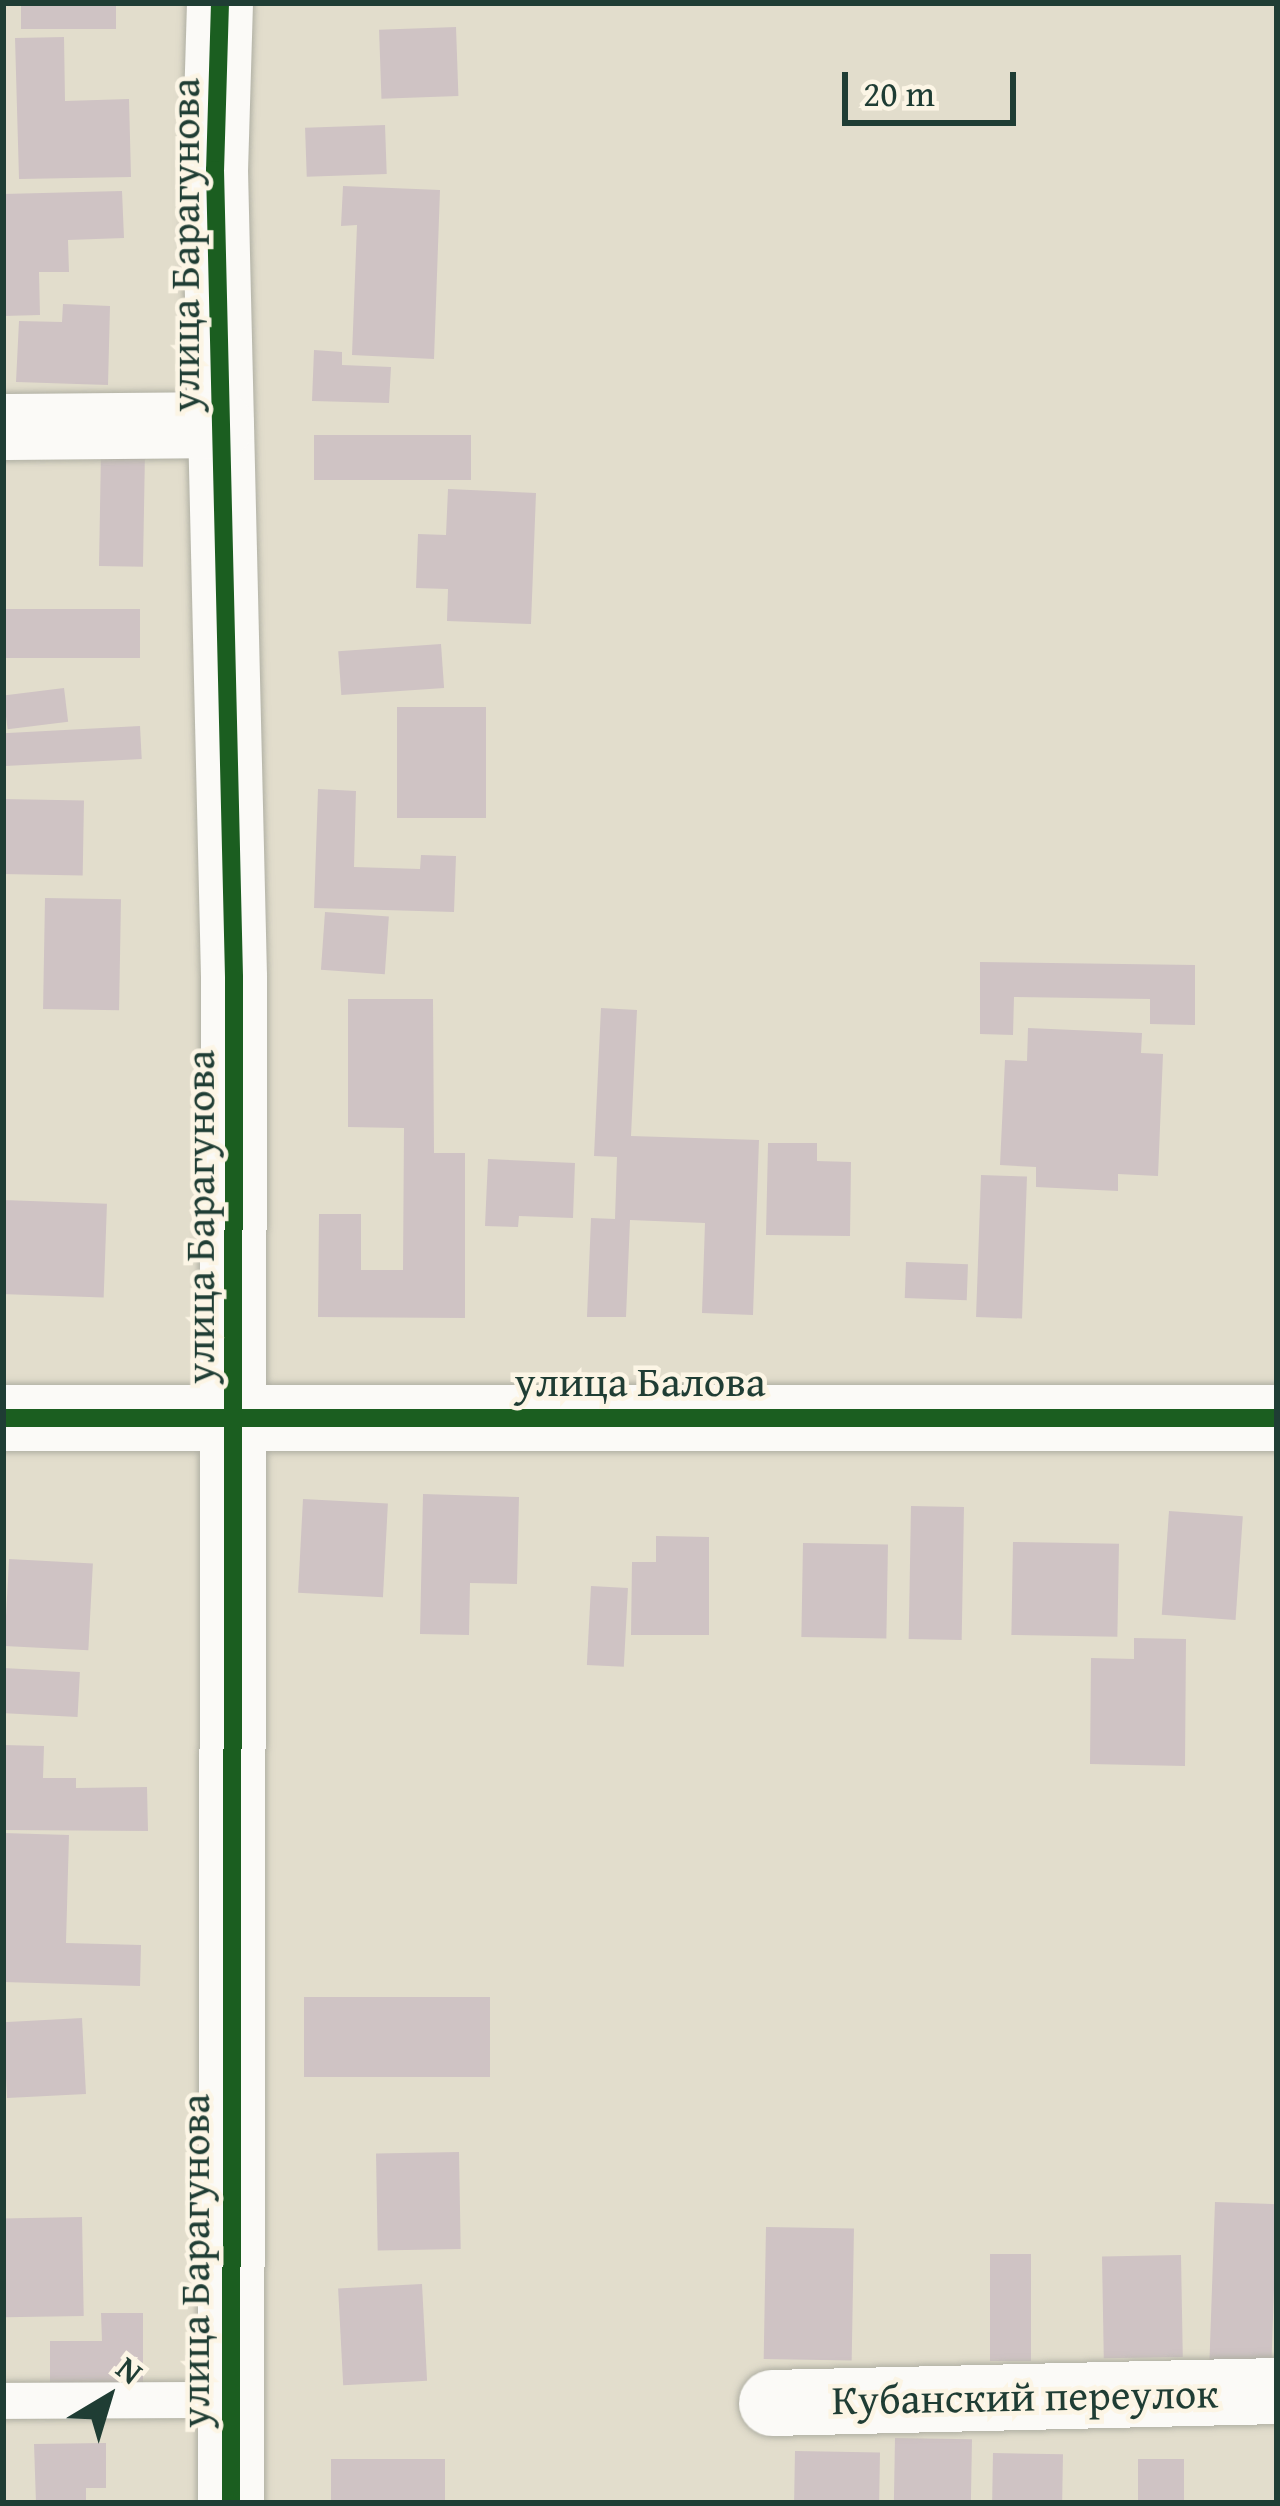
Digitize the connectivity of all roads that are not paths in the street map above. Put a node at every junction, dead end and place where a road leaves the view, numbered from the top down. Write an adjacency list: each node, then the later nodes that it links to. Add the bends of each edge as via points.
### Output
1 (220, 3): 2 (street, улица Барагунова)
2 (221, 425): 3 (street); 4 (street, улица Барагунова)
3 (3, 427)
4 (236, 1416): 5 (street, улица Балова); 6 (street, улица Балова); 8 (street, улица Барагунова)
5 (3, 1418)
6 (1277, 1418)
7 (1277, 2391): 10 (street, Кубанский переулок)
8 (230, 2400): 9 (lane); 11 (street, улица Барагунова)
9 (3, 2401)
10 (772, 2403)
11 (231, 2503)

